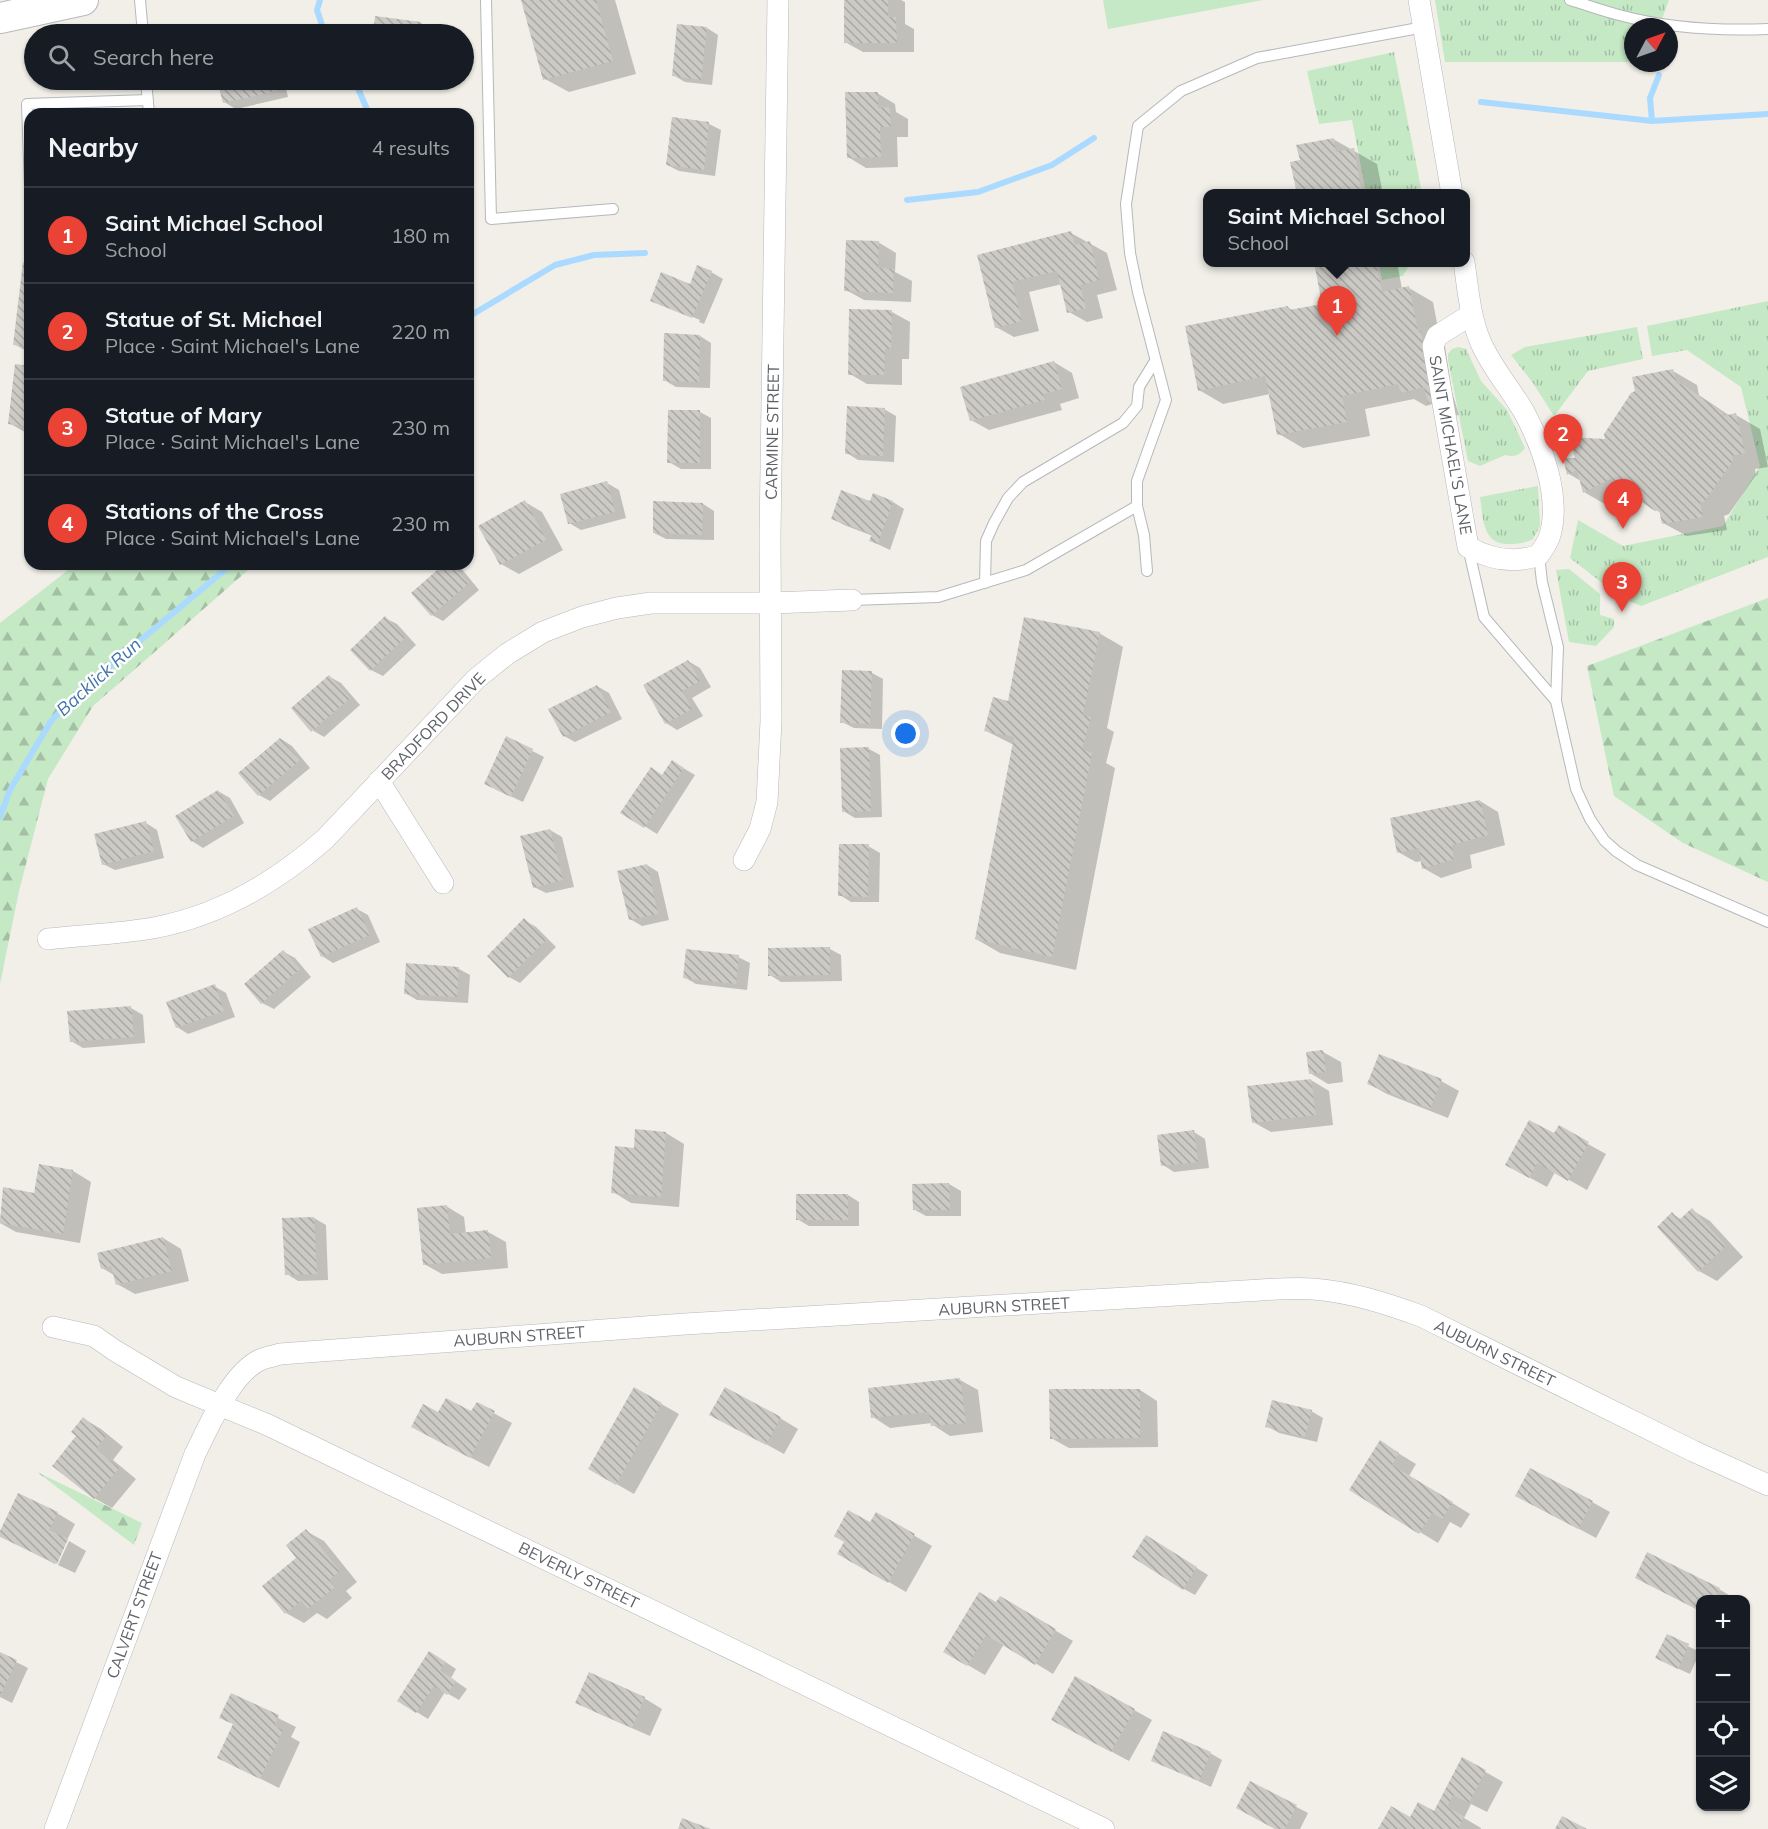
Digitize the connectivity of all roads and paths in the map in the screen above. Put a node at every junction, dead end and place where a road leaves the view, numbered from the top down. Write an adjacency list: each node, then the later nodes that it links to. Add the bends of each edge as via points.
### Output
1 (83, 0): 7 (main road)
2 (140, 0): 8 (lane)
3 (486, 0): 16 (lane, via 491,219)
4 (778, 0): 26 (street, CARMINE STREET)
5 (1419, 0): 9 (street)
6 (1570, 0): 10 (lane, via 1620,16 1690,27)
7 (0, 18)
8 (142, 24)
9 (1424, 27): 15 (street); 19 (lane, via 1257,58 1181,91 1138,126 1126,204 1130,253)
10 (1768, 29)
11 (148, 90): 12 (lane)
12 (148, 100): 13 (lane, via 27,104); 14 (lane)
13 (27, 108)
14 (149, 108)
15 (1451, 189)
16 (613, 209)
17 (1465, 267): 18 (street)
18 (1472, 314): 21 (street, SAINT MICHAEL'S LANE, via 1437,336 1433,346); 22 (street, via 1491,363 1524,412 1544,460 1553,510 1550,536)
19 (1155, 361): 20 (lane, via 1166,400 1137,481); 24 (lane, via 1139,387 1137,406 1124,423 1023,482 1008,498 987,541)
20 (1137, 506): 23 (lane); 24 (lane, via 1026,570)
21 (1468, 547): 22 (street, SAINT MICHAEL'S LANE, via 1503,560); 27 (lane, via 1484,617)
22 (1539, 555): 27 (lane, via 1558,647)
23 (1146, 571)
24 (985, 583): 25 (lane, via 938,597)
25 (852, 600): 26 (street, BRADFORD DRIVE)
26 (771, 603): 28 (street, BRADFORD DRIVE, via 651,603 582,617 543,632 476,679); 29 (street, CARMINE STREET, via 767,802 760,829)
27 (1556, 700): 31 (lane, via 1579,796 1604,840 1637,865)
28 (379, 781): 30 (street); 32 (street, BRADFORD DRIVE, via 302,859 230,904 152,928)
29 (744, 860)
30 (443, 884)
31 (1768, 922)
32 (48, 939)
33 (53, 1327): 34 (street, BEVERLY STREET, via 94,1336 176,1387)
34 (219, 1404): 35 (street, AUBURN STREET, via 247,1368 280,1354 685,1324 1312,1289 1384,1302 1421,1316); 36 (street, CALVERT STREET, via 167,1524); 37 (street, BEVERLY STREET)
35 (1768, 1485)
36 (55, 1829)
37 (1104, 1829)

